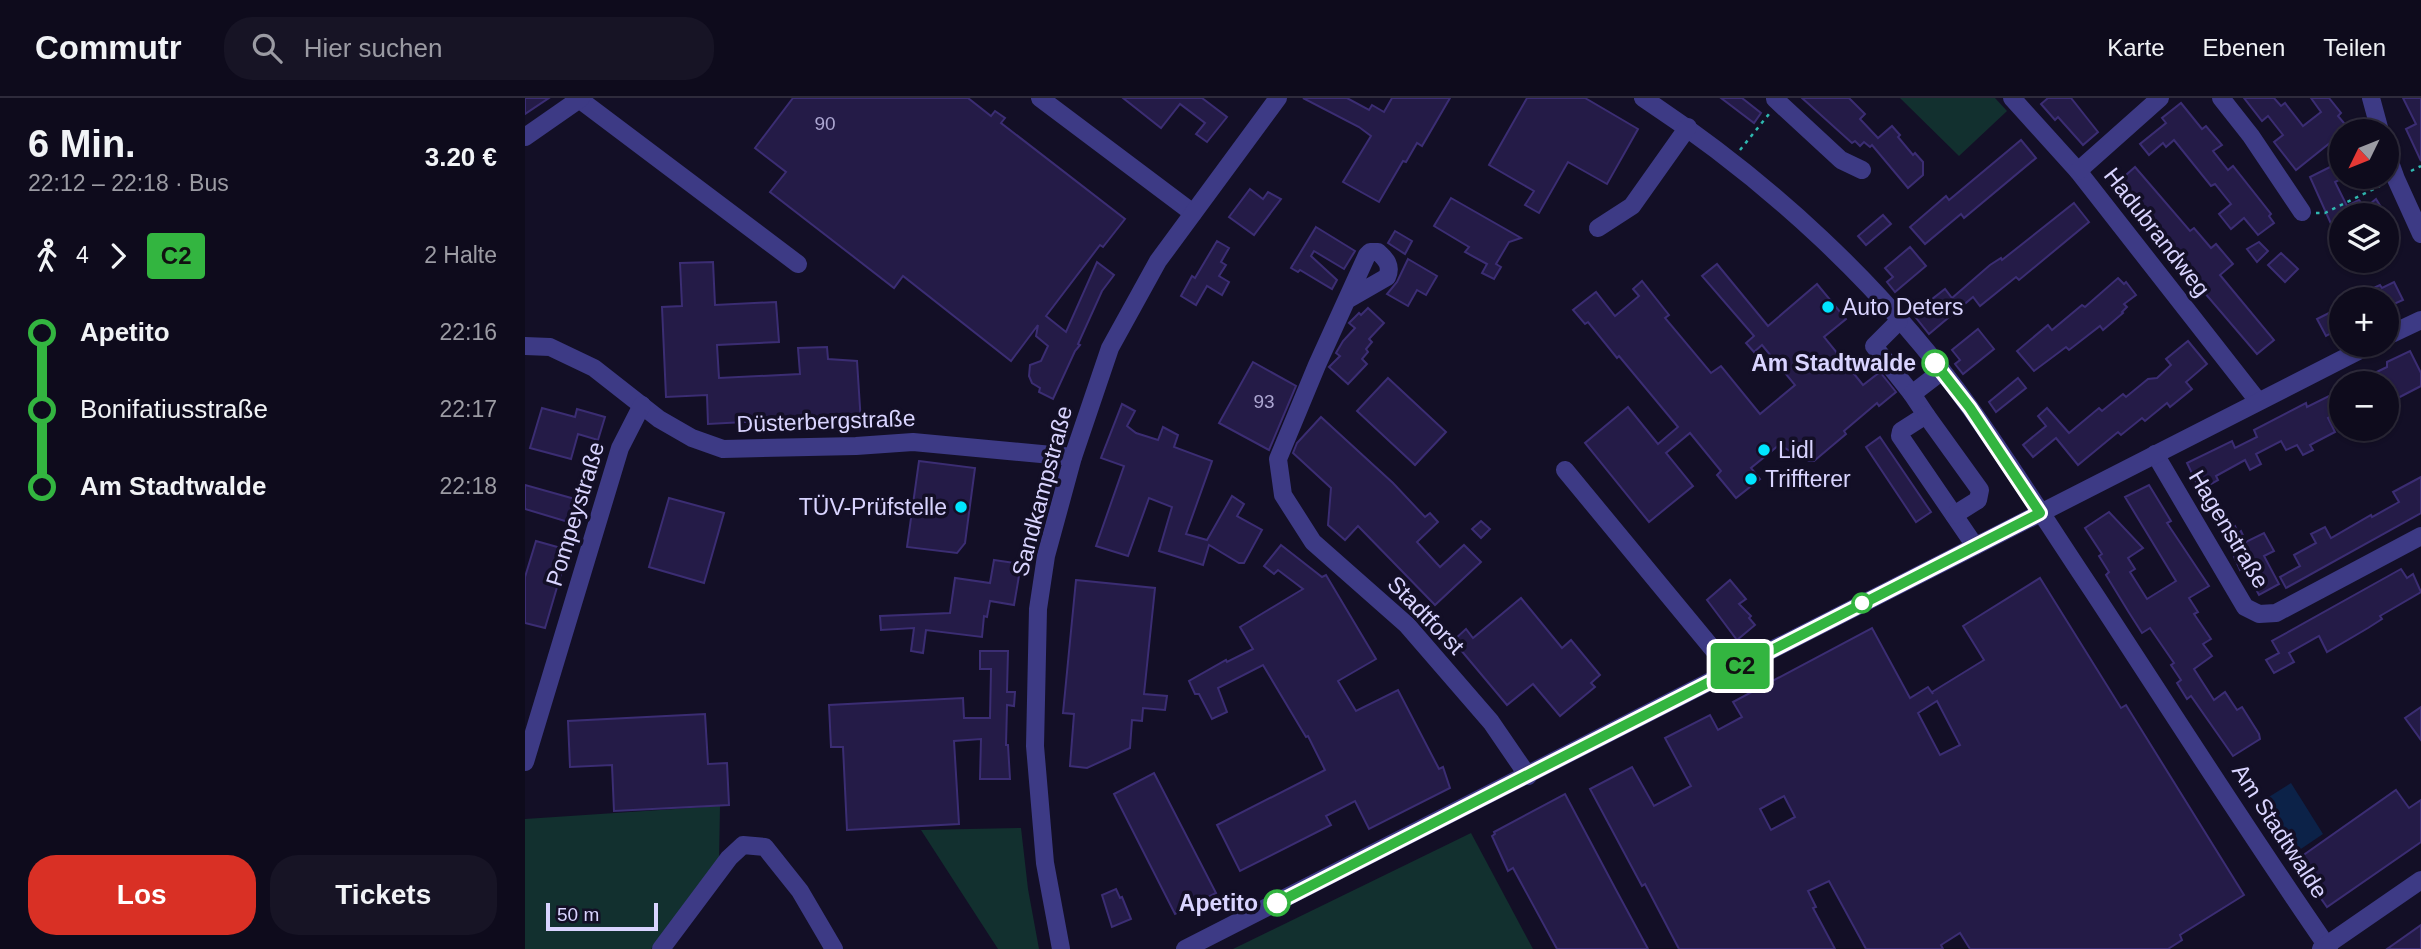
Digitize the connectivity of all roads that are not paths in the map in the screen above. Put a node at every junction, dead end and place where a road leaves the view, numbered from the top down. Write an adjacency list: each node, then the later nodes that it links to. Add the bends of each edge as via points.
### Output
1 (1040, 98): 17 (street)
2 (1278, 98): 17 (street, Sandkampstraße)
3 (1643, 98): 11 (street, Am Stadtwalde)
4 (2012, 98): 14 (street, Hadubrandweg)
5 (2160, 98): 14 (street)
6 (2221, 98): 16 (street)
7 (2371, 98): 10 (street)
8 (580, 99): 12 (street); 20 (street)
9 (1776, 99): 13 (street, via 1841,160)
10 (2377, 119)
11 (1688, 127): 18 (street, via 1632,206); 23 (street, Am Stadtwalde, via 1763,185 1831,248)
12 (525, 137)
13 (1862, 170)
14 (2078, 171): 29 (street, Hadubrandweg)
15 (2399, 186): 19 (street)
16 (2302, 212)
17 (1193, 214): 33 (street, Sandkampstraße, via 1158,261 1110,348)
18 (1598, 228)
19 (2421, 234)
20 (798, 264)
21 (1347, 300): 41 (street, Stadtforst, via 1278,459 1283,495 1313,542 1407,625 1491,722)
22 (2421, 320): 24 (street)
23 (1899, 321): 27 (street, Am Stadtwalde); 28 (street, via 1874,346)
24 (2399, 331)
25 (525, 346): 30 (street, Düsterbergstraße, via 550,347 594,368)
26 (2346, 357): 29 (street)
27 (1942, 371): 28 (street); 35 (street, Am Stadtwalde)
28 (1912, 394): 31 (street)
29 (2258, 401): 32 (street)
30 (642, 405): 33 (street, Düsterbergstraße, via 692,438 723,449 913,442); 40 (street, Pompeystraße, via 620,448)
31 (1926, 415): 36 (street, via 1901,436); 36 (street, via 1980,490 1978,500)
32 (2155, 454): 35 (street); 37 (street, Hagenstraße, via 2245,607 2259,614 2276,613)
33 (1073, 457): 46 (street, Sandkampstraße, via 1047,556 1036,647 1035,746 1045,863)
34 (1565, 470): 39 (street)
35 (2040, 513): 38 (street); 43 (street, Am Stadtwalde)
36 (1954, 515): 38 (street)
37 (2421, 536)
38 (1975, 546): 39 (street)
39 (1731, 671): 41 (street)
40 (525, 762)
41 (1528, 776): 47 (street)
42 (2421, 880): 43 (street)
43 (2325, 948)
44 (661, 949): 45 (street, via 743,845 765,847 800,891)
45 (834, 949)
46 (1061, 949)
47 (1185, 949)

